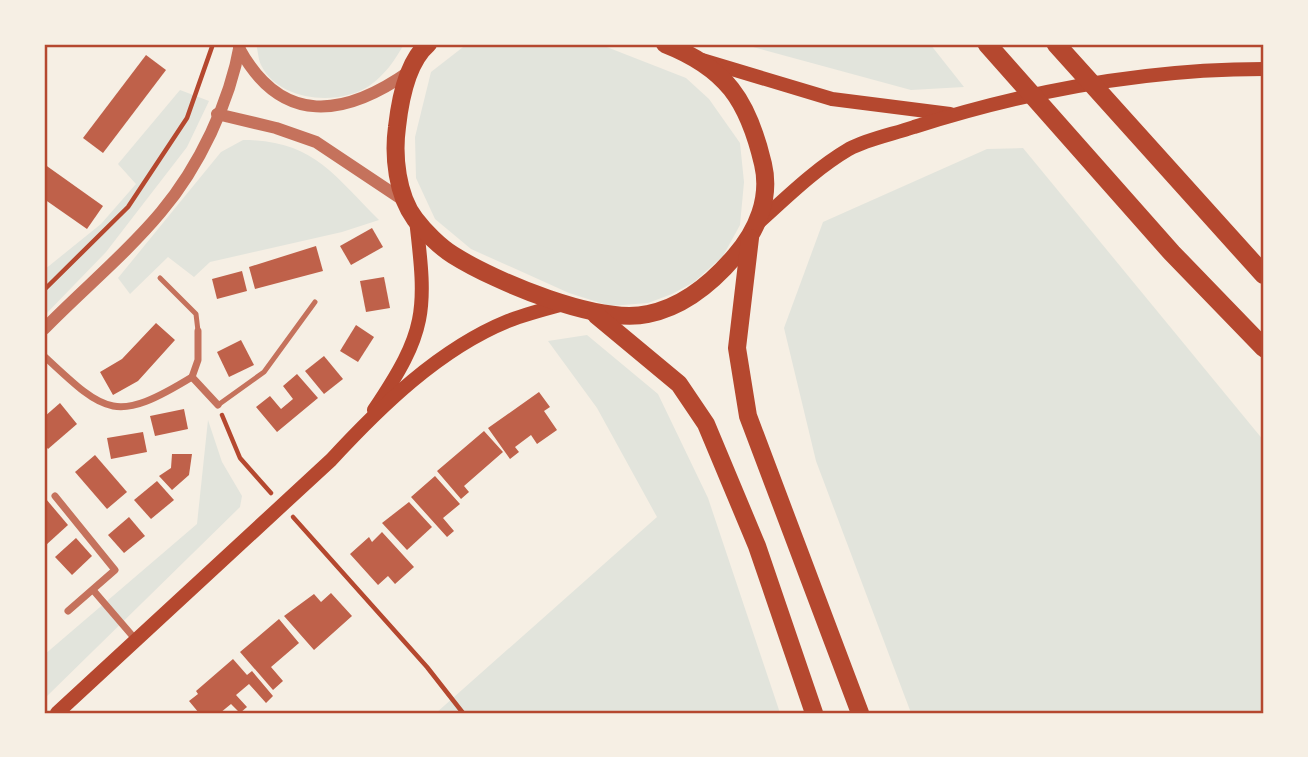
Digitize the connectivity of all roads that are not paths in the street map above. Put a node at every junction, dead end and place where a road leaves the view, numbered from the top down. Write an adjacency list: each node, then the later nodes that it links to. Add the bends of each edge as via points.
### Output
1 (987, 44): 21 (highway, via 1172,253)
2 (1056, 44): 14 (highway)
3 (424, 45): 8 (highway)
4 (670, 45): 6 (highway)
5 (239, 46): 8 (street, via 250,69 268,88 310,108 357,102); 9 (street)
6 (702, 60): 10 (main road, via 832,99); 13 (highway, via 742,100 756,133 764,191)
7 (1264, 69): 10 (main road, via 1159,73 1092,82)
8 (410, 71): 11 (highway, via 396,133)
9 (217, 114): 11 (street, via 316,142); 19 (street, via 199,153 161,212)
10 (955, 114): 13 (main road, via 850,148 808,178)
11 (403, 200): 12 (highway)
12 (416, 220): 17 (highway, via 452,254); 25 (main road, via 424,292 421,326 400,371)
13 (754, 230): 18 (highway, via 722,271 689,298 650,314); 32 (highway, via 737,348 748,416)
14 (1264, 275)
15 (160, 278): 20 (lane, via 197,314)
16 (315, 302): 24 (lane, via 264,372)
17 (564, 303): 18 (highway); 25 (main road, via 507,321 454,349)
18 (594, 314): 31 (highway, via 679,384 706,424 757,546)
19 (44, 329)
20 (198, 331): 23 (street, via 198,360)
21 (1264, 348)
22 (44, 356): 23 (street, via 68,380 108,407 125,408)
23 (192, 377): 24 (street)
24 (218, 405)
25 (366, 422): 29 (main road)
26 (55, 496): 27 (street, via 115,570)
27 (93, 590): 28 (street); 29 (street)
28 (68, 611)
29 (135, 640): 30 (main road)
30 (57, 713)
31 (814, 713)
32 (860, 713)

